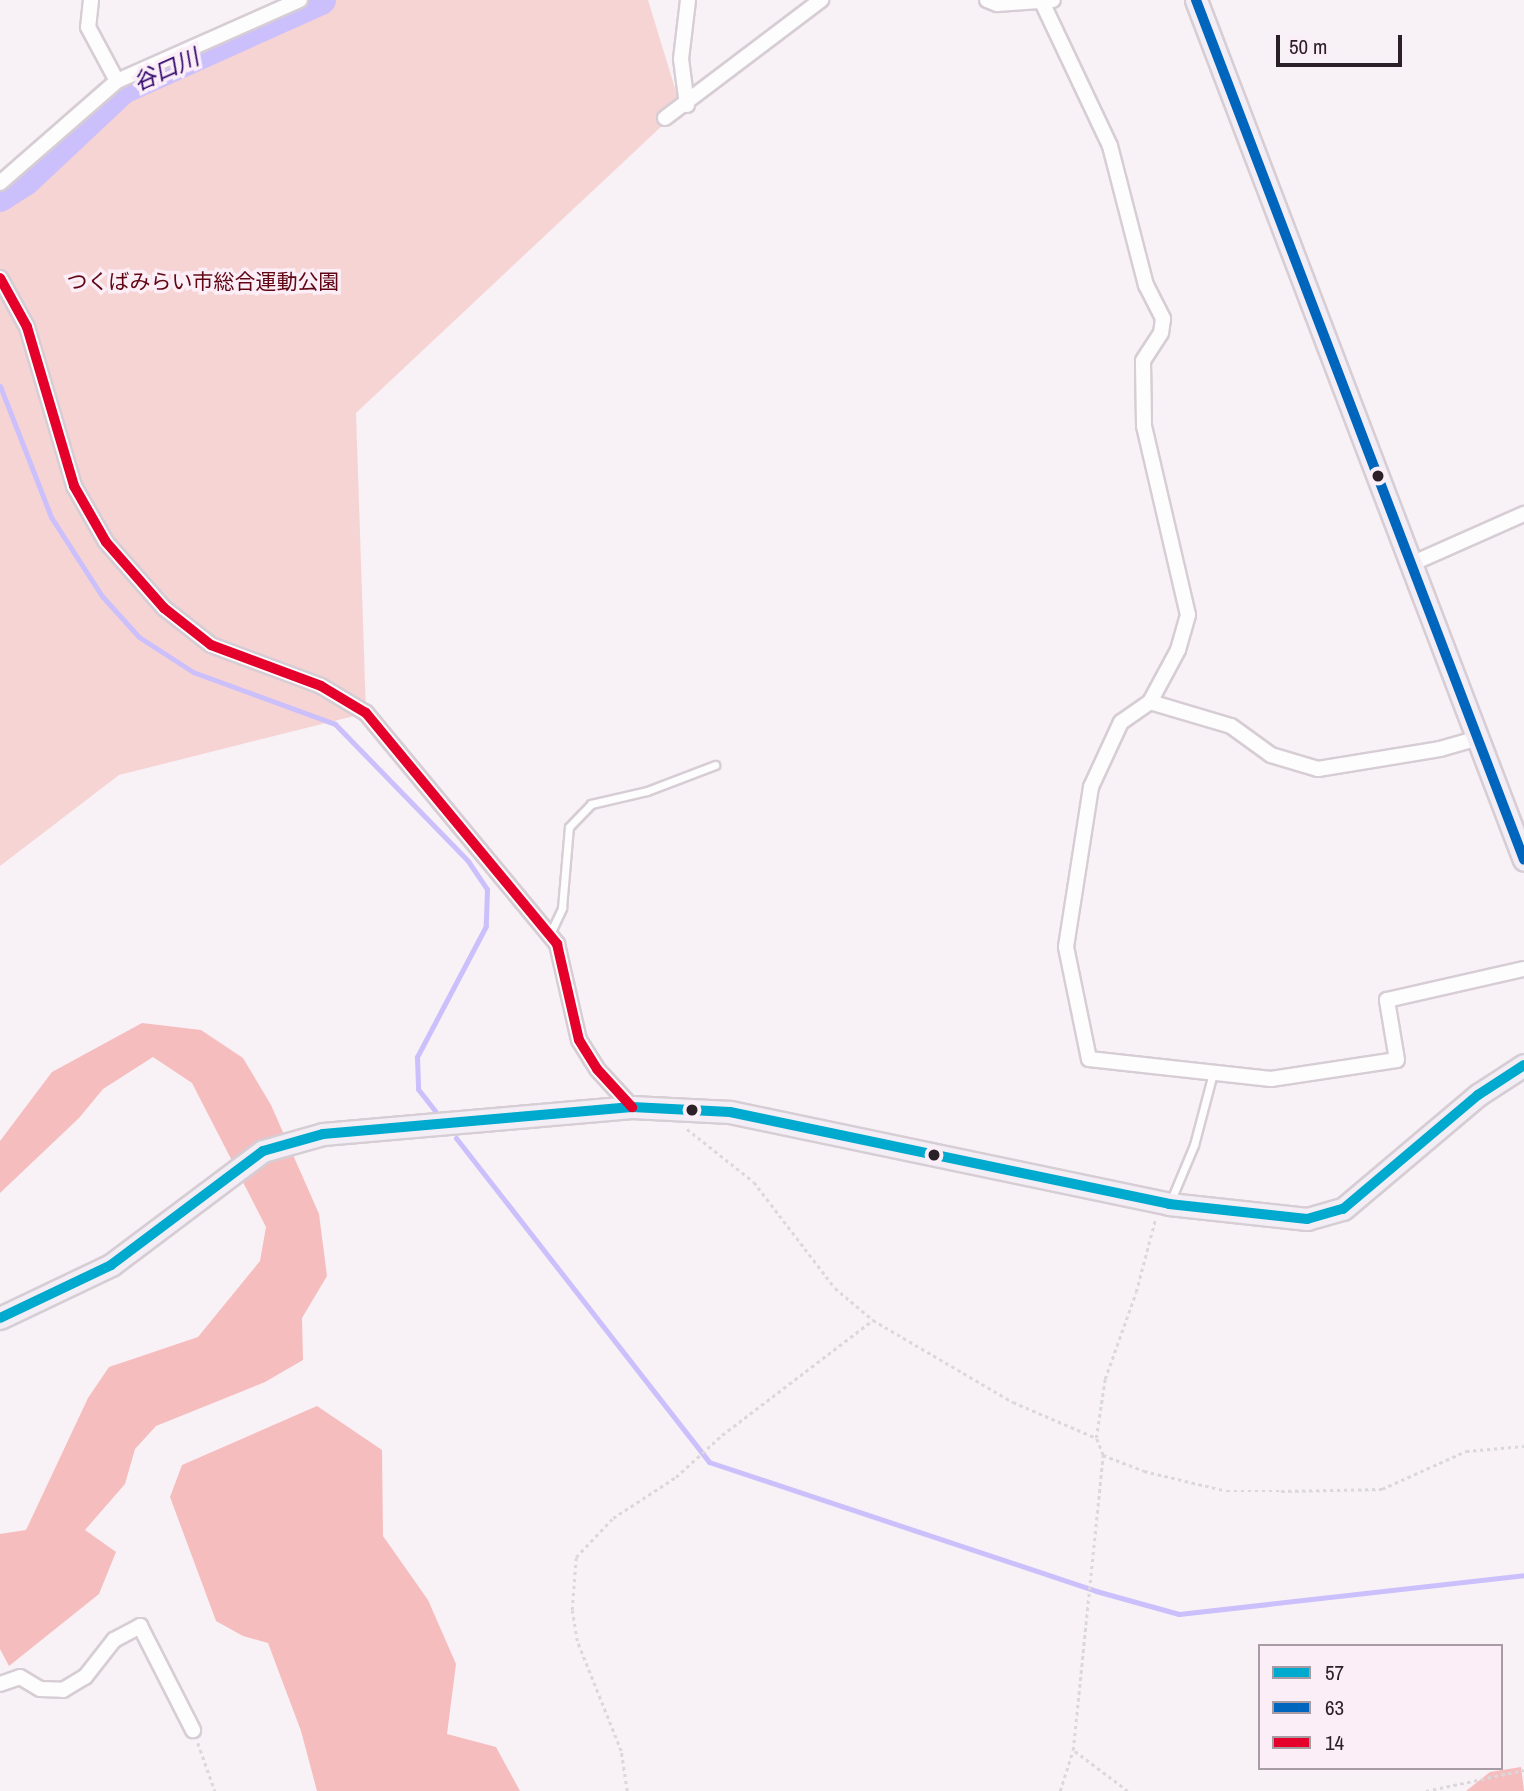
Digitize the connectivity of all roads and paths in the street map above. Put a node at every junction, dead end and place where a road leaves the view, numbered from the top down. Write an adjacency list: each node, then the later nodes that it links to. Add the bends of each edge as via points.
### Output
1 (91, 0): 8 (street, via 88,27)
2 (300, 0): 8 (street)
3 (688, 0): 9 (street, via 681,59)
4 (821, 0): 9 (street)
5 (987, 0): 7 (street, via 997,4)
6 (1196, 0): 14 (main road)
7 (1048, 1): 15 (street, via 1110,146 1146,285 1163,319 1161,332 1143,361 1144,426 1188,615 1178,650)
8 (117, 82): 11 (street)
9 (687, 105): 10 (street)
10 (665, 118)
11 (0, 183)
12 (0, 278): 19 (street, via 27,327 74,486 106,541 135,577 164,608 211,645 321,686 366,713)
13 (1524, 514): 14 (street)
14 (1411, 564): 16 (main road)
15 (1150, 702): 16 (street, via 1231,726 1271,755 1318,769 1427,752); 22 (street, via 1121,722 1091,787 1066,947 1089,1059)
16 (1478, 738): 18 (main road)
17 (715, 765): 19 (lane, via 647,791 592,804 569,827 562,908)
18 (1524, 860)
19 (549, 935): 23 (street, via 556,944 579,1040 597,1069)
20 (1524, 969): 22 (street, via 1387,1000 1398,1060 1271,1079)
21 (1524, 1065): 25 (main road, via 1478,1096 1363,1195 1328,1216 1290,1219)
22 (1213, 1072): 25 (lane, via 1194,1145)
23 (632, 1107): 24 (main road); 26 (main road, via 287,1141 263,1151 111,1265)
24 (670, 1107): 25 (main road, via 794,1124); 27 (path, via 693,1138 754,1182 835,1288)
25 (1164, 1203): 28 (path, via 1105,1380)
26 (0, 1318)
27 (873, 1320): 28 (path, via 1013,1402); 36 (path, via 722,1435 676,1477 612,1518 576,1557 572,1610 577,1641 621,1751)
28 (1096, 1438): 30 (path)
29 (1524, 1446): 30 (path, via 1466,1451 1382,1489 1227,1491 1144,1471)
30 (1103, 1455): 33 (path)
31 (0, 1684): 32 (street, via 20,1677 40,1689 63,1690 85,1676 114,1640 140,1626)
32 (193, 1730): 35 (path)
33 (1073, 1750): 37 (path); 38 (path)
34 (1524, 1770): 39 (path)
35 (215, 1791)
36 (627, 1791)
37 (1060, 1791)
38 (1128, 1791)
39 (1426, 1791)

